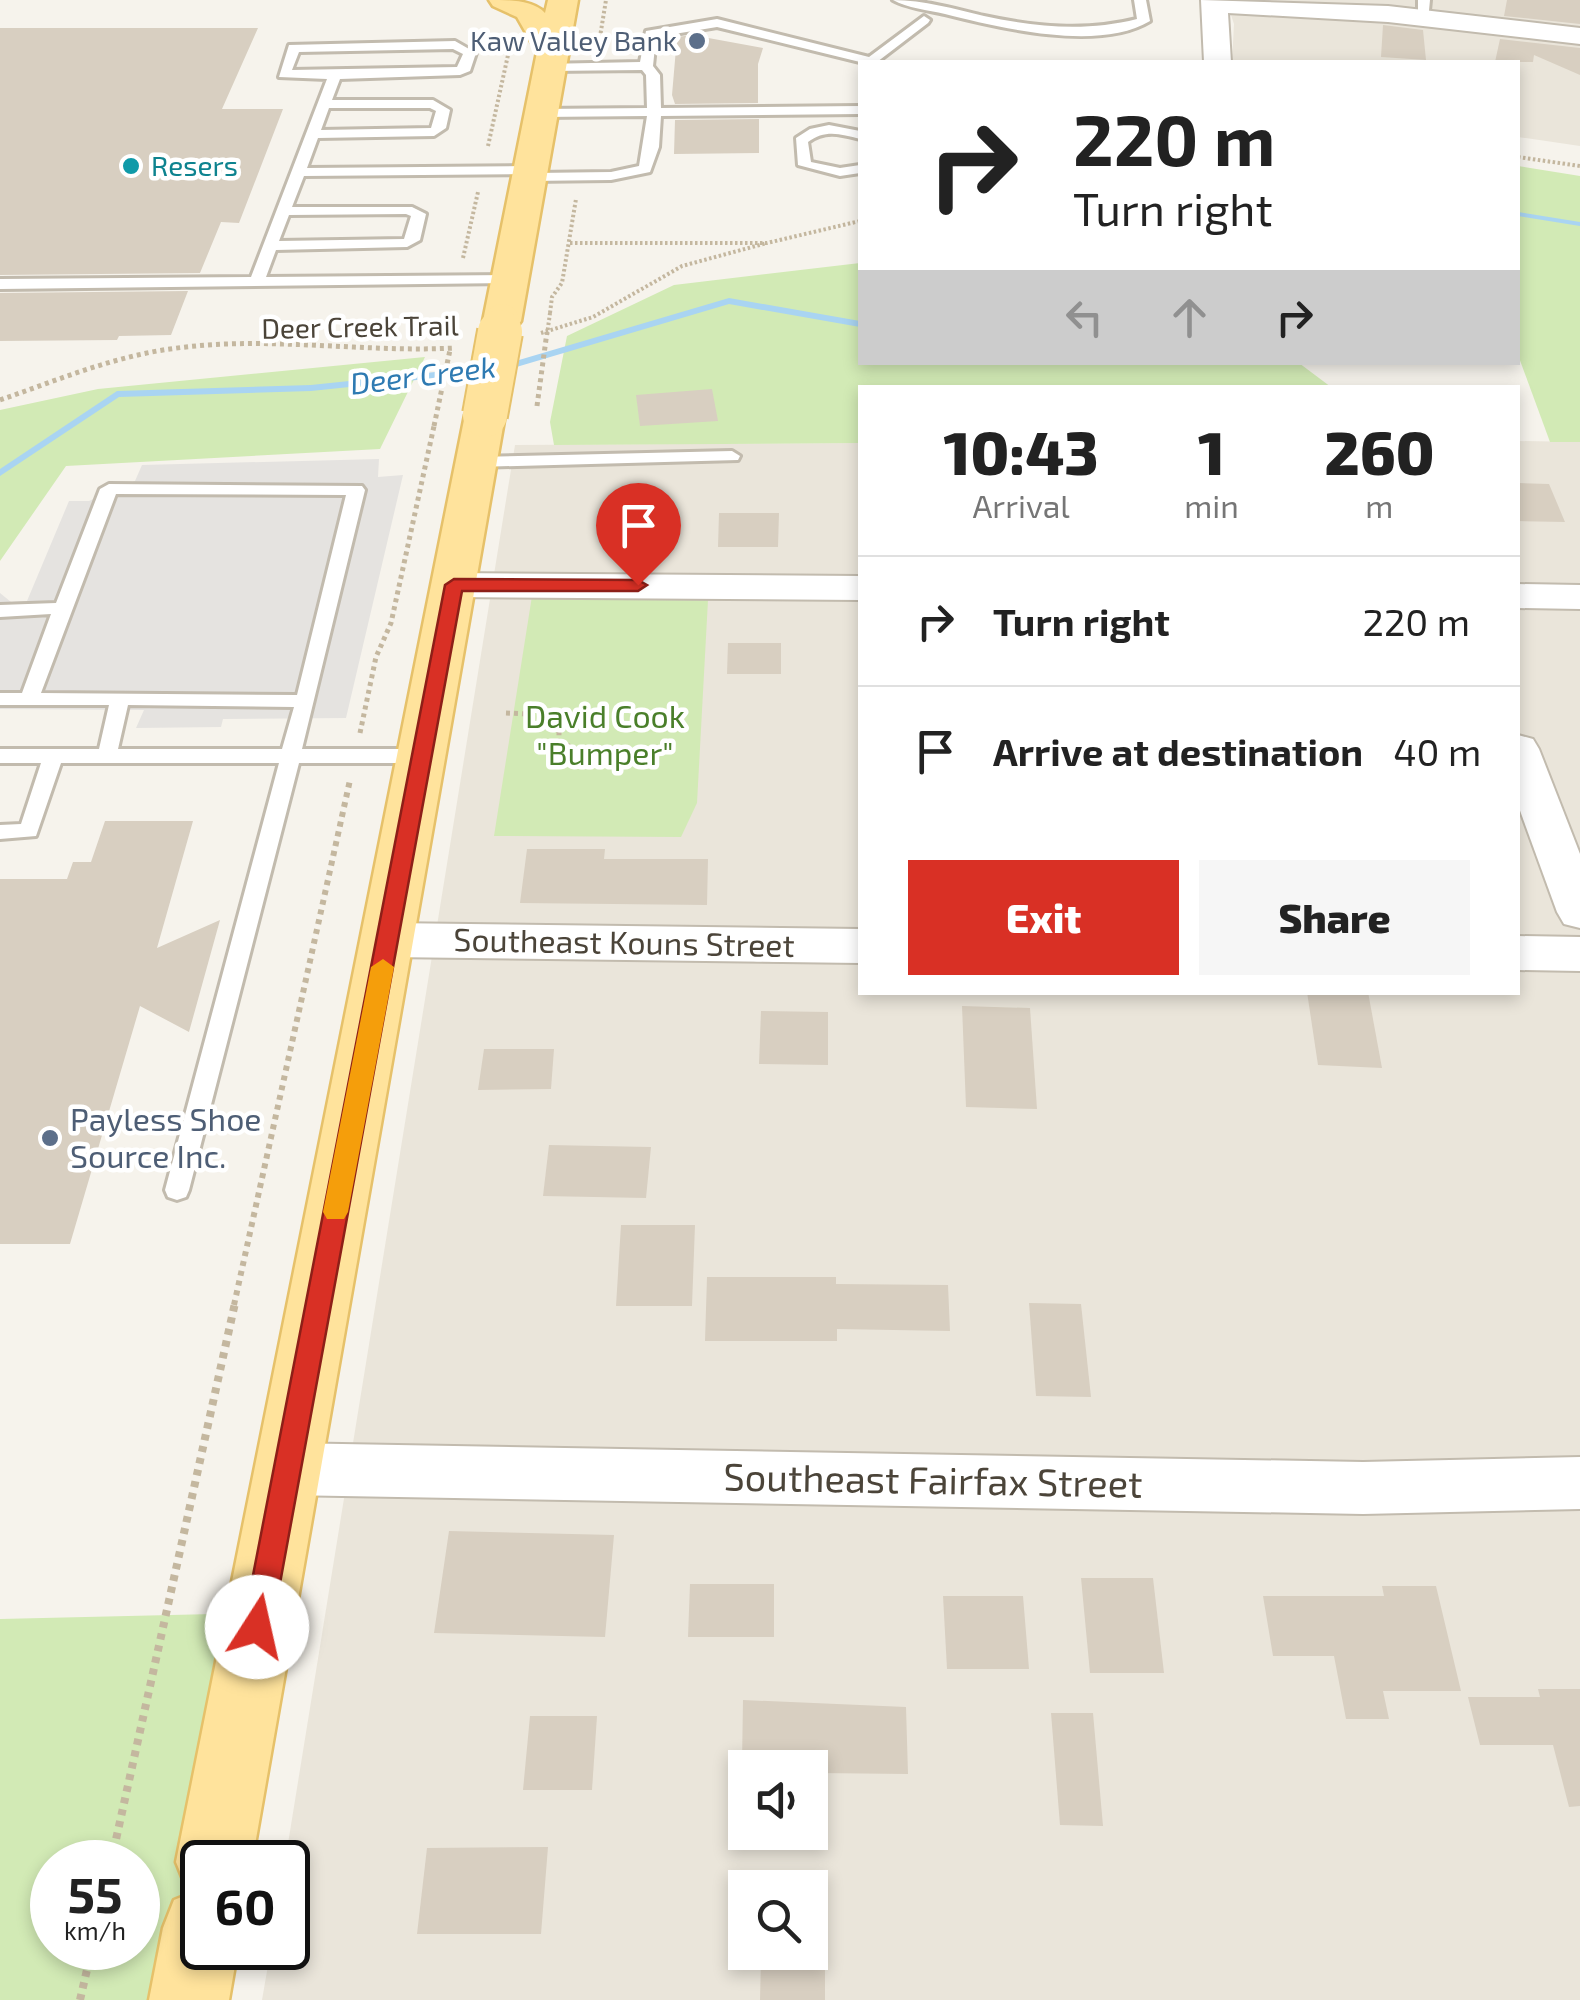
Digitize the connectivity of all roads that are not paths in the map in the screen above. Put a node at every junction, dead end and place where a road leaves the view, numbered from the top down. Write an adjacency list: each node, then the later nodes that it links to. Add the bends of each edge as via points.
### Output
1 (504, 0): 9 (main road, via 529,12)
2 (562, 0): 9 (main road)
3 (899, 0): 4 (lane, via 1088,31 1144,21)
4 (1140, 0)
5 (1214, 2): 6 (street); 12 (street)
6 (1424, 9): 8 (street)
7 (924, 20): 11 (lane)
8 (1580, 36)
9 (550, 59): 13 (lane); 18 (main road)
10 (862, 60): 13 (lane, via 717,23 650,34)
11 (873, 60)
12 (1218, 60)
13 (646, 66): 19 (lane, via 653,75)
14 (335, 75): 14 (lane, via 284,74 298,46 455,45 470,53 460,71); 15 (lane)
15 (324, 104): 21 (lane); 21 (lane, via 434,104 443,110 434,132)
16 (833, 110): 17 (lane); 19 (lane); 20 (lane)
17 (858, 110)
18 (541, 112): 19 (lane); 25 (main road)
19 (653, 112): 25 (lane, via 645,169 611,176)
20 (836, 127): 22 (lane); 23 (lane, via 802,141 804,166)
21 (312, 134): 24 (lane)
22 (858, 134)
23 (858, 169)
24 (298, 172): 25 (lane); 26 (lane)
25 (530, 173): 28 (main road)
26 (284, 211): 27 (lane); 27 (lane, via 420,214 407,243)
27 (270, 246): 30 (lane)
28 (511, 280): 30 (lane); 31 (main road, bridge, via 518,328)
29 (0, 284): 30 (lane)
30 (256, 284)
31 (483, 427): 32 (lane); 33 (main road)
32 (732, 456)
33 (454, 585): 34 (street); 48 (main road)
34 (858, 588)
35 (1520, 596): 36 (street)
36 (1580, 597)
37 (63, 608): 38 (lane); 41 (lane); 42 (lane, via 110,489 356,490)
38 (0, 611)
39 (120, 698): 41 (lane); 42 (lane); 46 (lane)
40 (0, 699): 41 (lane)
41 (29, 699)
42 (306, 702): 47 (lane)
43 (1520, 755): 50 (street)
44 (0, 756): 45 (lane)
45 (54, 756): 46 (lane); 49 (lane, via 29,832)
46 (107, 756): 47 (lane)
47 (288, 756): 48 (lane); 55 (lane)
48 (423, 756): 51 (main road)
49 (0, 832)
50 (1580, 912)
51 (388, 940): 52 (street, Southeast Kouns Street); 56 (main road)
52 (858, 946)
53 (1520, 953): 54 (street)
54 (1580, 954)
55 (176, 1190)
56 (286, 1470): 57 (street, Southeast Fairfax Street, via 1362,1488); 58 (main road)
57 (1580, 1483)
58 (218, 1840)
59 (194, 1970): 60 (main road)
60 (189, 2000)

